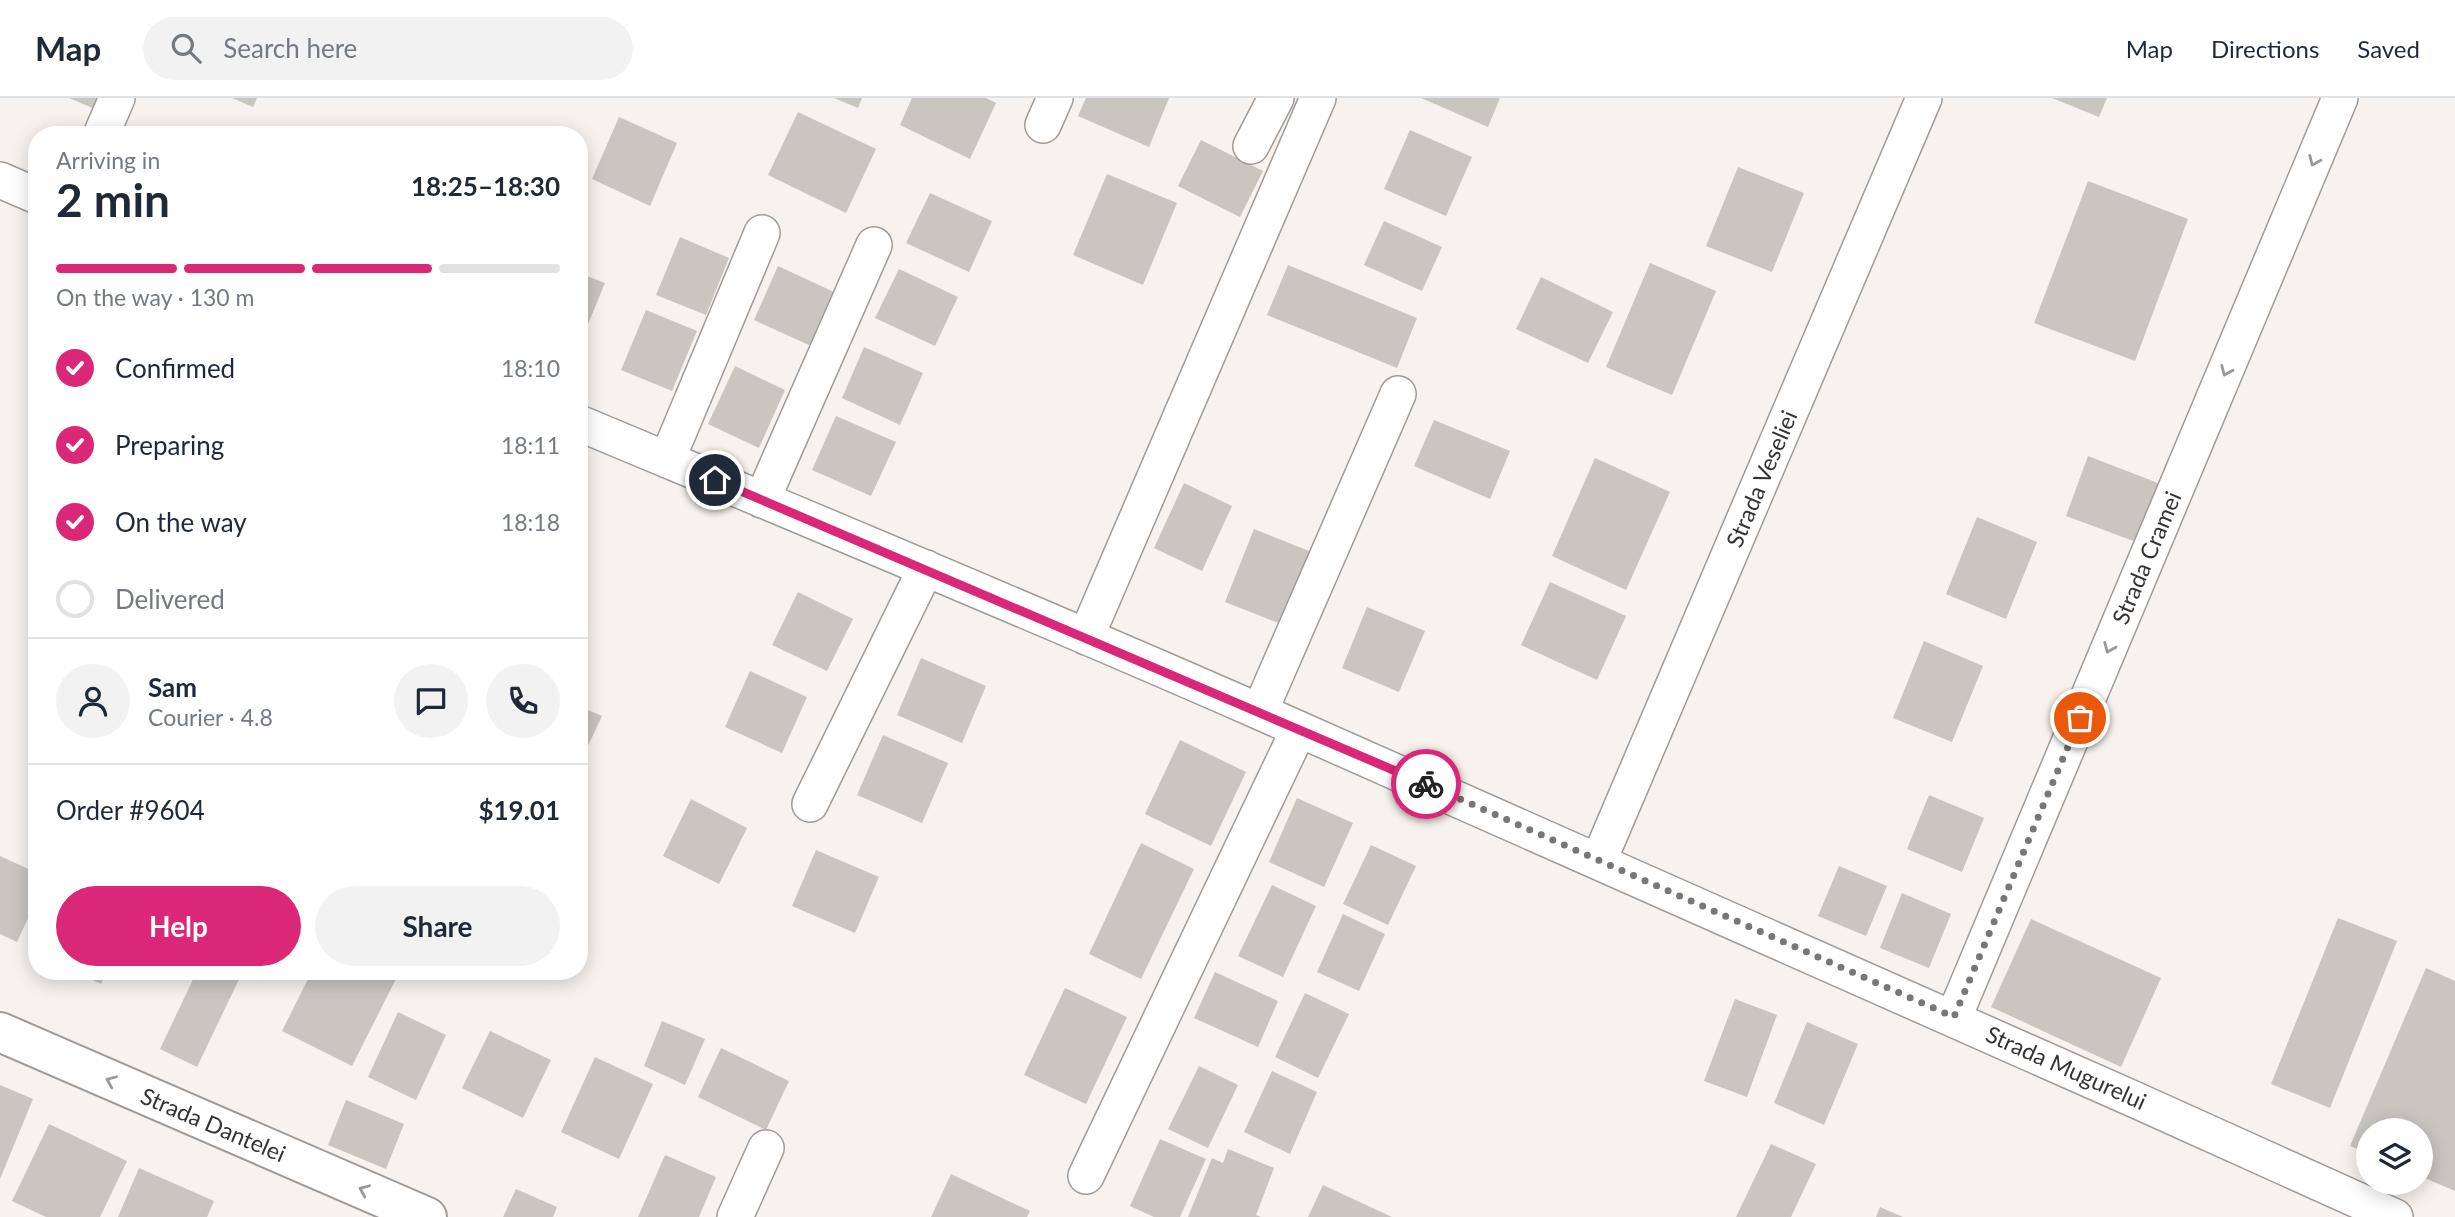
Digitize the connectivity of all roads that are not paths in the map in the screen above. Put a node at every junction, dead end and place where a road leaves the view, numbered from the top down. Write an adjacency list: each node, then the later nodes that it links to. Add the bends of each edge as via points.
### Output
1 (117, 98): 6 (street)
2 (1276, 98): 7 (street)
3 (1318, 98): 17 (street)
4 (1924, 98): 21 (street, Strada Veseliei)
5 (2340, 98): 22 (street, Strada Cramei, one-way to 22)
6 (105, 126)
7 (1251, 146)
8 (0, 180): 9 (street)
9 (28, 192)
10 (762, 233): 14 (street)
11 (874, 245): 15 (street)
12 (1398, 394): 18 (street)
13 (588, 427): 14 (street, Strada Mugurelui)
14 (667, 460): 15 (street, Strada Mugurelui)
15 (762, 500): 16 (street, Strada Mugurelui)
16 (926, 568): 17 (street, Strada Mugurelui); 20 (street)
17 (1086, 637): 18 (street, Strada Mugurelui)
18 (1260, 711): 19 (street, Strada Mugurelui)
19 (1298, 729): 21 (street, Strada Mugurelui); 25 (street)
20 (810, 804)
21 (1599, 860): 22 (street, Strada Mugurelui)
22 (1954, 1017): 28 (street, Strada Mugurelui)
23 (0, 1032): 26 (street, Strada Dantelei, one-way to 23)
24 (766, 1148): 27 (street)
25 (1087, 1176)
26 (427, 1217)
27 (735, 1217)
28 (2395, 1217)

